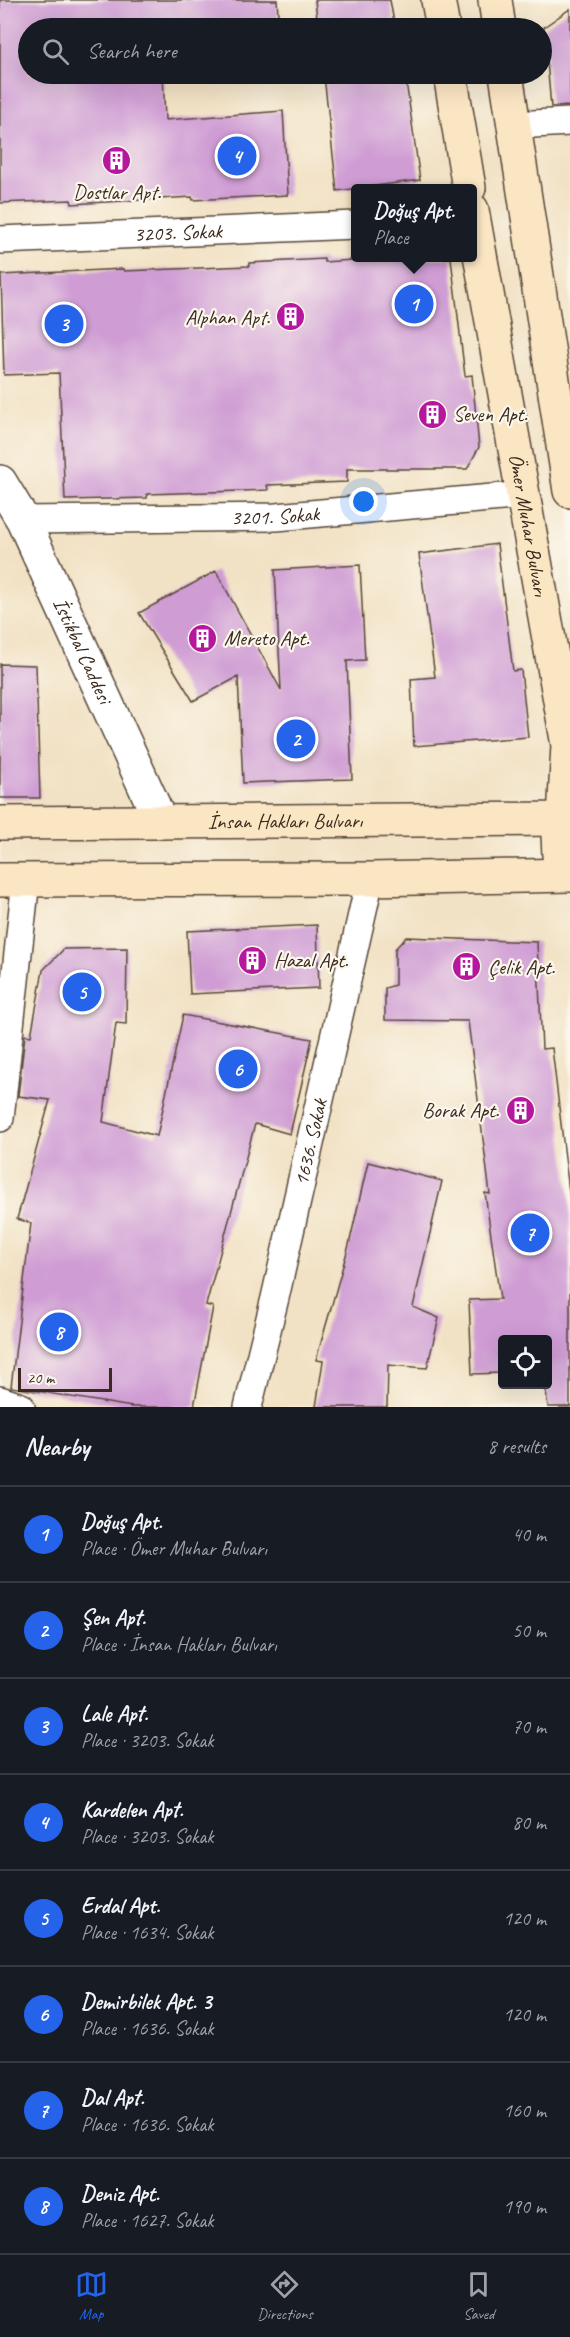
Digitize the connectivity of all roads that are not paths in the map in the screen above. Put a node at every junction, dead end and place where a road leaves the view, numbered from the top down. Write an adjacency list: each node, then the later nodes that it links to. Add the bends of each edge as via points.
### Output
1 (438, 0): 3 (main road)
2 (495, 0): 4 (main road)
3 (441, 18)
4 (498, 18)
5 (452, 84): 9 (main road)
6 (508, 84): 8 (main road)
7 (570, 122): 8 (street)
8 (514, 125): 14 (main road)
9 (468, 184)
10 (351, 225): 12 (street, 3203. Sokak)
11 (477, 238): 15 (main road, Ömer Muhar Bulvarı)
12 (0, 240)
13 (0, 482): 16 (street, İstikbal Caddesi)
14 (570, 485)
15 (525, 495): 16 (street, 3201. Sokak, via 276,517); 17 (main road, Ömer Muhar Bulvarı, via 568,745)
16 (23, 520): 18 (street, İstikbal Caddesi)
17 (567, 818): 18 (main road, İnsan Hakları Bulvarı); 20 (main road, Ömer Muhar Bulvarı, via 558,835 559,856)
18 (161, 822): 19 (main road, İnsan Hakları Bulvarı)
19 (0, 823)
20 (570, 873): 21 (main road)
21 (370, 879): 22 (main road); 26 (street, 1636. Sokak)
22 (13, 880): 23 (street)
23 (0, 1118)
24 (0, 1400): 25 (street)
25 (21, 1407)
26 (248, 1407)

